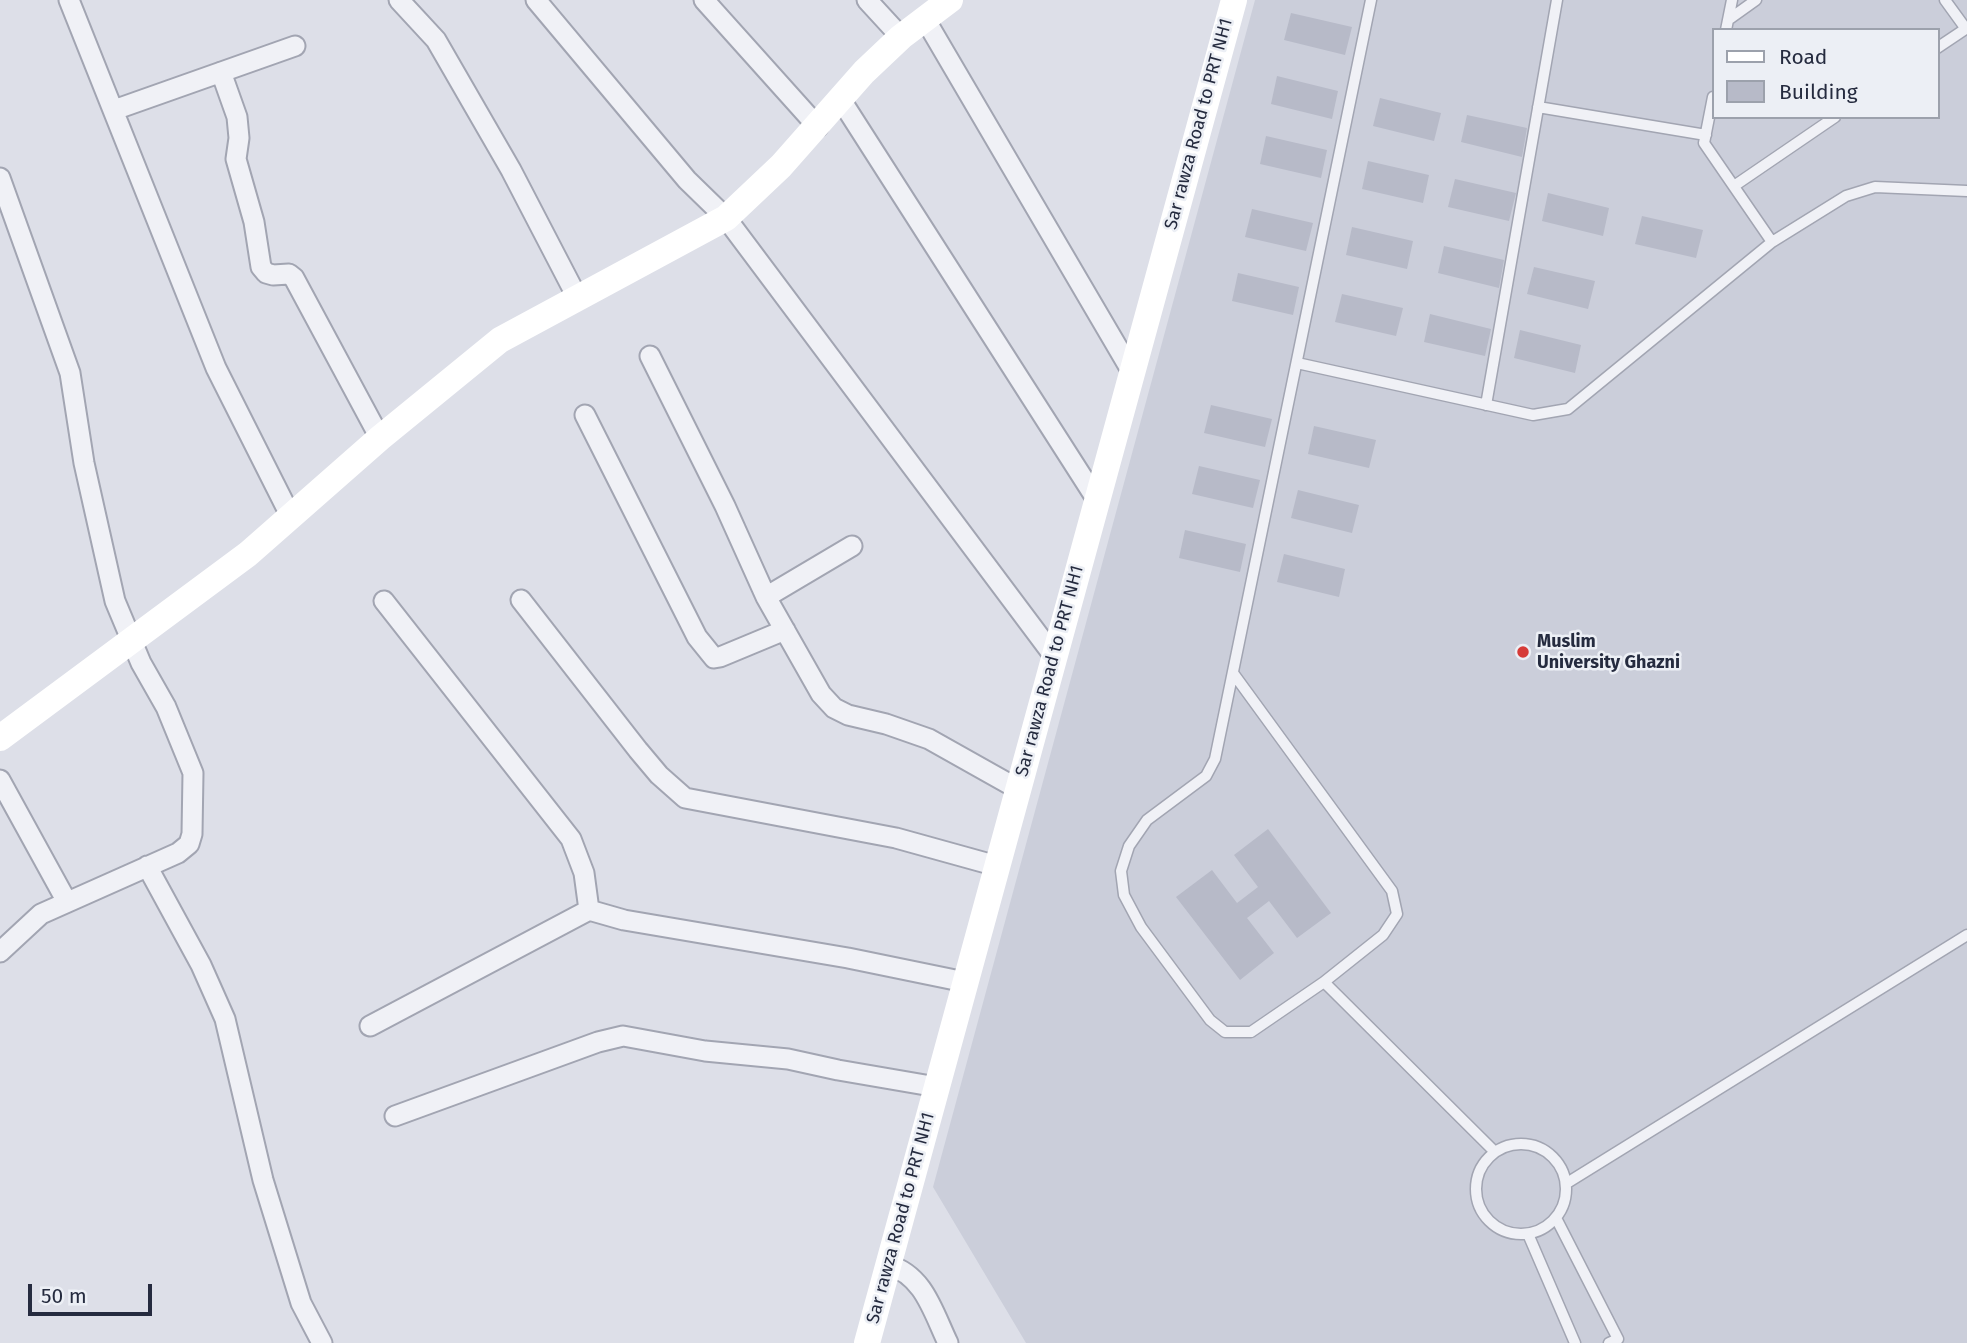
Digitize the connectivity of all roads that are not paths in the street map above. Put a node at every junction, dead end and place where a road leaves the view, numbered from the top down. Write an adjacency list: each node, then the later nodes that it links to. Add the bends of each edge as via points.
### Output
1 (69, 0): 23 (street)
2 (399, 0): 32 (street, via 436,40)
3 (536, 0): 30 (street, via 687,180)
4 (704, 0): 25 (street)
5 (867, 0): 16 (street)
6 (950, 0): 13 (main road)
7 (1234, 0): 35 (main road, Sar rawza Road to PRT NH1)
8 (1371, 0): 34 (lane)
9 (1557, 0): 22 (lane)
10 (1732, 0): 14 (lane)
11 (1756, 0): 14 (lane)
12 (1945, 0): 15 (lane)
13 (925, 19): 16 (main road); 35 (street)
14 (1727, 25)
15 (1966, 29): 18 (lane)
16 (901, 37): 20 (main road)
17 (295, 46): 19 (street)
18 (1939, 47)
19 (221, 72): 23 (street); 38 (street, via 237,117 236,159 261,267 266,273 294,278)
20 (841, 100): 25 (main road); 39 (street)
21 (1712, 102): 26 (lane)
22 (1538, 107): 26 (lane); 36 (lane)
23 (114, 110): 40 (street, via 216,368)
24 (1832, 119): 28 (lane)
25 (818, 127): 30 (main road)
26 (1706, 135): 28 (lane, via 1704,143)
27 (0, 178): 46 (street, via 69,373 115,601)
28 (1734, 186): 31 (lane)
29 (1967, 191): 31 (lane, via 1875,187 1846,196)
30 (726, 218): 32 (main road); 47 (street)
31 (1772, 242): 36 (lane, via 1568,409 1533,415)
32 (578, 299): 38 (main road, via 500,340)
33 (650, 356): 42 (street)
34 (1297, 363): 36 (lane); 48 (lane)
35 (1132, 372): 39 (main road, Sar rawza Road to PRT NH1)
36 (1486, 405)
37 (585, 415): 45 (street, via 709,653 720,657)
38 (380, 438): 40 (main road)
39 (1097, 500): 47 (main road, Sar rawza Road to PRT NH1)
40 (290, 517): 46 (main road)
41 (852, 547): 42 (street)
42 (766, 597): 45 (street)
43 (521, 600): 53 (street, via 659,775 685,798 896,838)
44 (384, 601): 55 (street, via 571,839 584,873)
45 (785, 630): 51 (street, via 821,694 834,708 929,739)
46 (133, 641): 49 (main road); 52 (street, via 193,773 189,844)
47 (1054, 656): 51 (main road, Sar rawza Road to PRT NH1)
48 (1233, 673): 59 (lane, via 1392,891 1397,914 1383,935); 59 (lane, via 1215,759 1206,776 1147,820 1129,846 1121,871 1124,894 1148,937 1210,1020 1225,1032 1251,1032)
49 (0, 738)
50 (0, 780): 54 (street)
51 (1018, 789): 53 (main road, Sar rawza Road to PRT NH1)
52 (147, 866): 54 (street); 68 (street, via 225,1019 263,1180 301,1303)
53 (997, 866): 58 (main road, Sar rawza Road to PRT NH1)
54 (67, 902): 57 (street, via 41,914)
55 (589, 910): 58 (street); 60 (street)
56 (1967, 935): 64 (lane)
57 (0, 952)
58 (965, 982): 61 (main road, Sar rawza Road to PRT NH1)
59 (1324, 982): 63 (lane)
60 (370, 1026)
61 (937, 1087): 62 (street, via 623,1035); 67 (main road, Sar rawza Road to PRT NH1)
62 (396, 1116)
63 (1494, 1152): 64 (lane, via 1517,1144 1540,1147 1561,1167); 66 (lane, via 1477,1177 1479,1207 1499,1229)
64 (1567, 1183): 65 (lane, via 1567,1195)
65 (1556, 1218): 66 (lane); 72 (lane, via 1618,1339)
66 (1528, 1234): 71 (lane)
67 (888, 1265): 69 (main road, Sar rawza Road to PRT NH1); 70 (street, via 913,1277)
68 (322, 1343)
69 (867, 1343)
70 (948, 1343)
71 (1575, 1343)
72 (1609, 1343)

